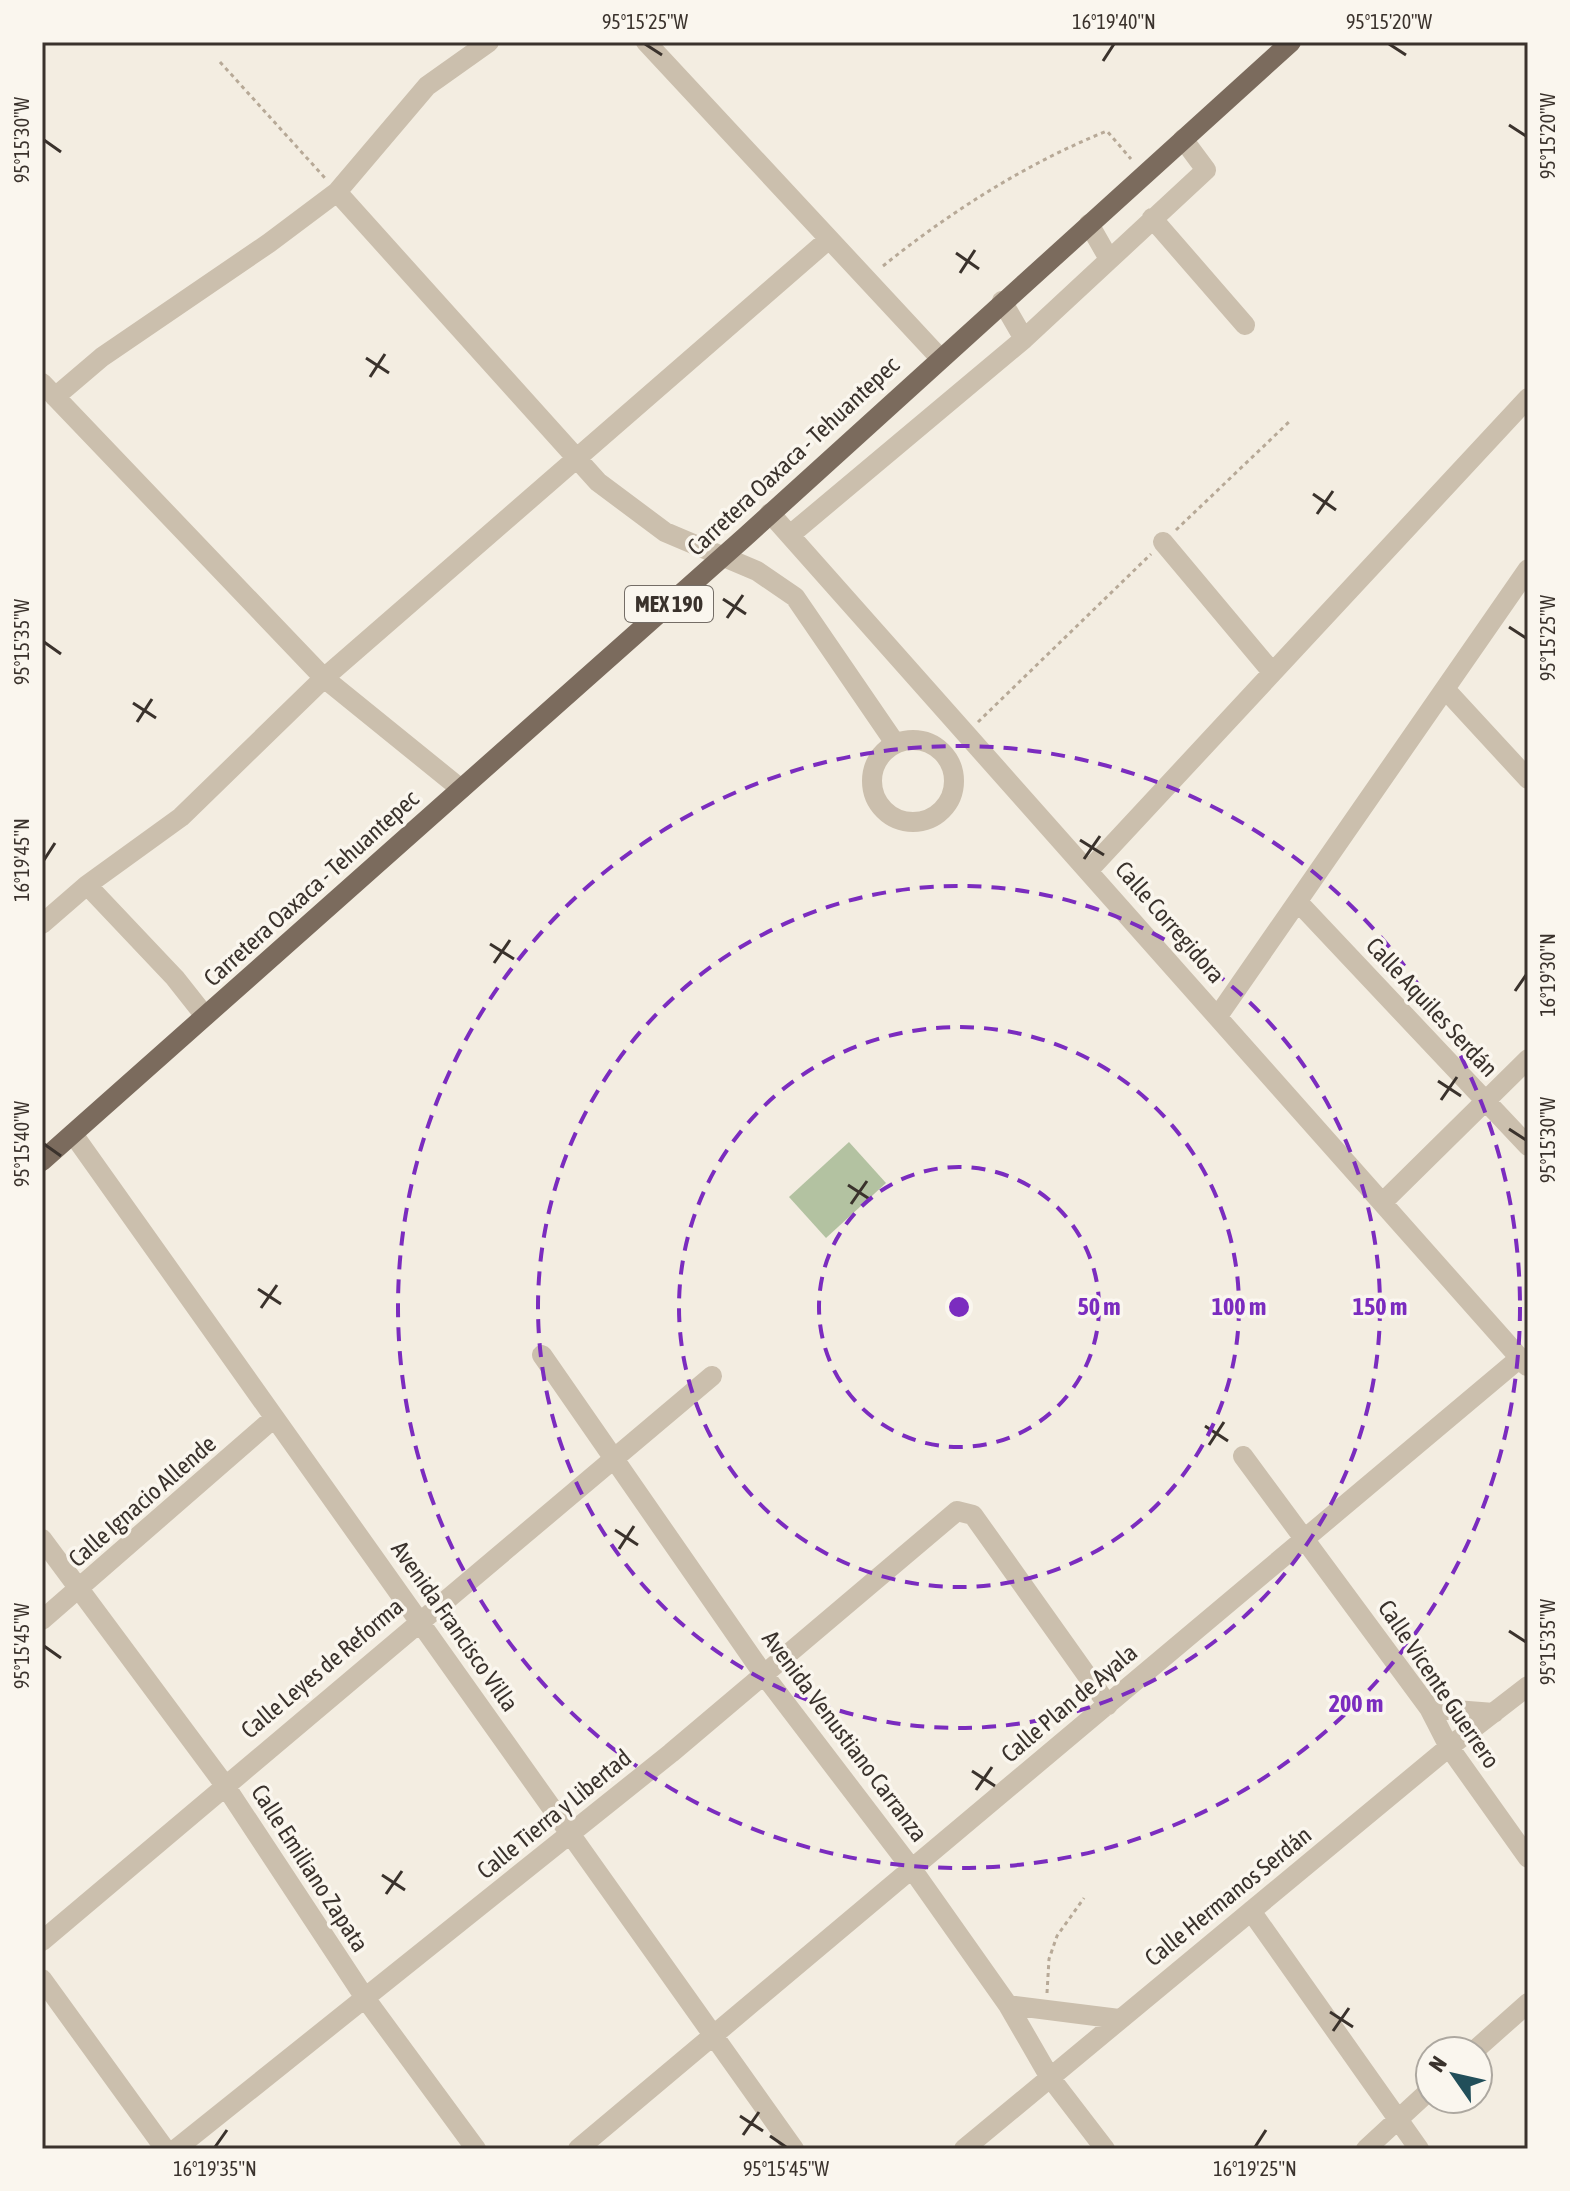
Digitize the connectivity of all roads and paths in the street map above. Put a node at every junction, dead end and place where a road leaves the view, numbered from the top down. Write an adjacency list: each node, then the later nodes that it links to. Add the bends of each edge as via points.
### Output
1 (489, 42): 7 (street, via 427,86)
2 (646, 42): 10 (street)
3 (1291, 42): 5 (main road, Carretera Oaxaca - Tehuantepec / MEX 190)
4 (220, 62): 7 (path)
5 (1183, 139): 6 (main road, Carretera Oaxaca - Tehuantepec / MEX 190); 8 (street, via 1206,170)
6 (1144, 173): 9 (main road, Carretera Oaxaca - Tehuantepec / MEX 190); 12 (path, via 1107,131 1061,149 945,221)
7 (337, 192): 17 (street); 20 (street)
8 (1152, 218): 11 (street); 14 (street)
9 (1089, 224): 11 (street); 13 (main road, Carretera Oaxaca - Tehuantepec / MEX 190)
10 (829, 239): 12 (street); 20 (street)
11 (1109, 259): 15 (street)
12 (866, 280): 16 (street)
13 (1002, 301): 15 (street); 16 (main road, Carretera Oaxaca - Tehuantepec / MEX 190)
14 (1245, 325)
15 (1024, 339): 22 (street)
16 (939, 357): 21 (main road, Carretera Oaxaca - Tehuantepec / MEX 190)
17 (49, 390): 27 (street)
18 (1528, 398): 26 (street)
19 (1290, 421): 23 (path)
20 (576, 457): 24 (street, via 598,482 665,532); 27 (street)
21 (770, 513): 22 (street, Calle Corregidora); 24 (main road, Carretera Oaxaca - Tehuantepec / MEX 190)
22 (790, 535): 29 (street, Calle Corregidora)
23 (1163, 542): 26 (street); 29 (path)
24 (723, 556): 30 (street, via 795,597); 32 (main road, Carretera Oaxaca - Tehuantepec / MEX 190)
25 (1528, 569): 28 (street)
26 (1272, 672): 33 (street)
27 (324, 678): 32 (street); 34 (street, via 181,817)
28 (1445, 689): 31 (street); 35 (street)
29 (967, 733): 33 (street, Calle Corregidora)
30 (895, 743): 30 (street, via 909,739 934,745 951,764 954,789 949,802 930,819 902,821 879,805 872,777 875,763)
31 (1528, 779)
32 (461, 789): 37 (main road, Carretera Oaxaca - Tehuantepec / MEX 190)
33 (1089, 870): 38 (street, Calle Corregidora)
34 (87, 885): 36 (street); 37 (street)
35 (1298, 902): 38 (street); 40 (street, Calle Aquiles Serdán)
36 (42, 924)
37 (205, 1016): 41 (main road, Carretera Oaxaca - Tehuantepec / MEX 190)
38 (1218, 1016): 44 (street, Calle Corregidora)
39 (1528, 1059): 40 (street)
40 (1485, 1102): 42 (street, Calle Aquiles Serdán); 44 (street)
41 (73, 1134): 43 (main road, Carretera Oaxaca - Tehuantepec / MEX 190); 48 (street, Avenida Francisco Villa)
42 (1528, 1146)
43 (42, 1161)
44 (1383, 1202): 46 (street, Calle Corregidora)
45 (542, 1355): 50 (street, Avenida Venustiano Carranza)
46 (1524, 1362): 52 (street, Calle Plan de Ayala)
47 (712, 1376): 50 (street, Calle Leyes de Reforma)
48 (274, 1418): 53 (street, Calle Ignacio Allende); 55 (street, Avenida Francisco Villa)
49 (1243, 1456): 52 (street, Calle Vicente Guerrero)
50 (616, 1459): 55 (street, Calle Leyes de Reforma); 56 (street, Avenida Venustiano Carranza)
51 (42, 1539): 53 (street, Calle Emiliano Zapata)
52 (1306, 1539): 58 (street, Calle Plan de Ayala); 59 (street, Calle Vicente Guerrero)
53 (80, 1590): 54 (street, Calle Ignacio Allende); 62 (street, Calle Emiliano Zapata)
54 (42, 1620)
55 (419, 1621): 62 (street, Calle Leyes de Reforma); 63 (street, Avenida Francisco Villa)
56 (764, 1675): 58 (street, Calle Tierra y Libertad, via 957,1511 973,1515); 63 (street, Calle Tierra y Libertad); 65 (street, Avenida Venustiano Carranza)
57 (1528, 1686): 60 (street, Calle Hermanos Serdán)
58 (1108, 1705): 65 (street, Calle Plan de Ayala)
59 (1429, 1708): 60 (street); 61 (street, Calle Vicente Guerrero)
60 (1494, 1713): 61 (street, Calle Hermanos Serdán)
61 (1449, 1747): 64 (street, Calle Vicente Guerrero); 67 (street, Calle Hermanos Serdán)
62 (224, 1784): 68 (street, Calle Leyes de Reforma); 70 (street, Calle Emiliano Zapata)
63 (570, 1834): 70 (street, Calle Tierra y Libertad); 76 (street, Avenida Francisco Villa)
64 (1528, 1858)
65 (912, 1869): 72 (street, Avenida Venustiano Carranza); 76 (street, Calle Plan de Ayala)
66 (1084, 1898): 73 (path, via 1057,1936)
67 (1251, 1911): 74 (street, Calle Hermanos Serdán); 79 (street)
68 (42, 1941)
69 (42, 1979): 80 (street)
70 (365, 1998): 81 (street, Calle Tierra y Libertad); 82 (street, Calle Emiliano Zapata)
71 (1528, 2003): 75 (street)
72 (1008, 2005): 73 (street); 77 (street, Avenida Venustiano Carranza)
73 (1043, 2008): 74 (street)
74 (1119, 2019): 77 (street, Calle Hermanos Serdán)
75 (1492, 2035)
76 (715, 2038): 83 (street, Calle Plan de Ayala); 84 (street, Avenida Francisco Villa)
77 (1049, 2076): 85 (street, Calle Hermanos Serdán); 86 (street, Avenida Venustiano Carranza)
78 (1414, 2104): 79 (street)
79 (1398, 2118): 87 (street); 88 (street)
80 (165, 2149)
81 (176, 2149)
82 (476, 2149)
83 (578, 2149)
84 (794, 2149)
85 (964, 2149)
86 (1105, 2149)
87 (1366, 2149)
88 (1419, 2149)

